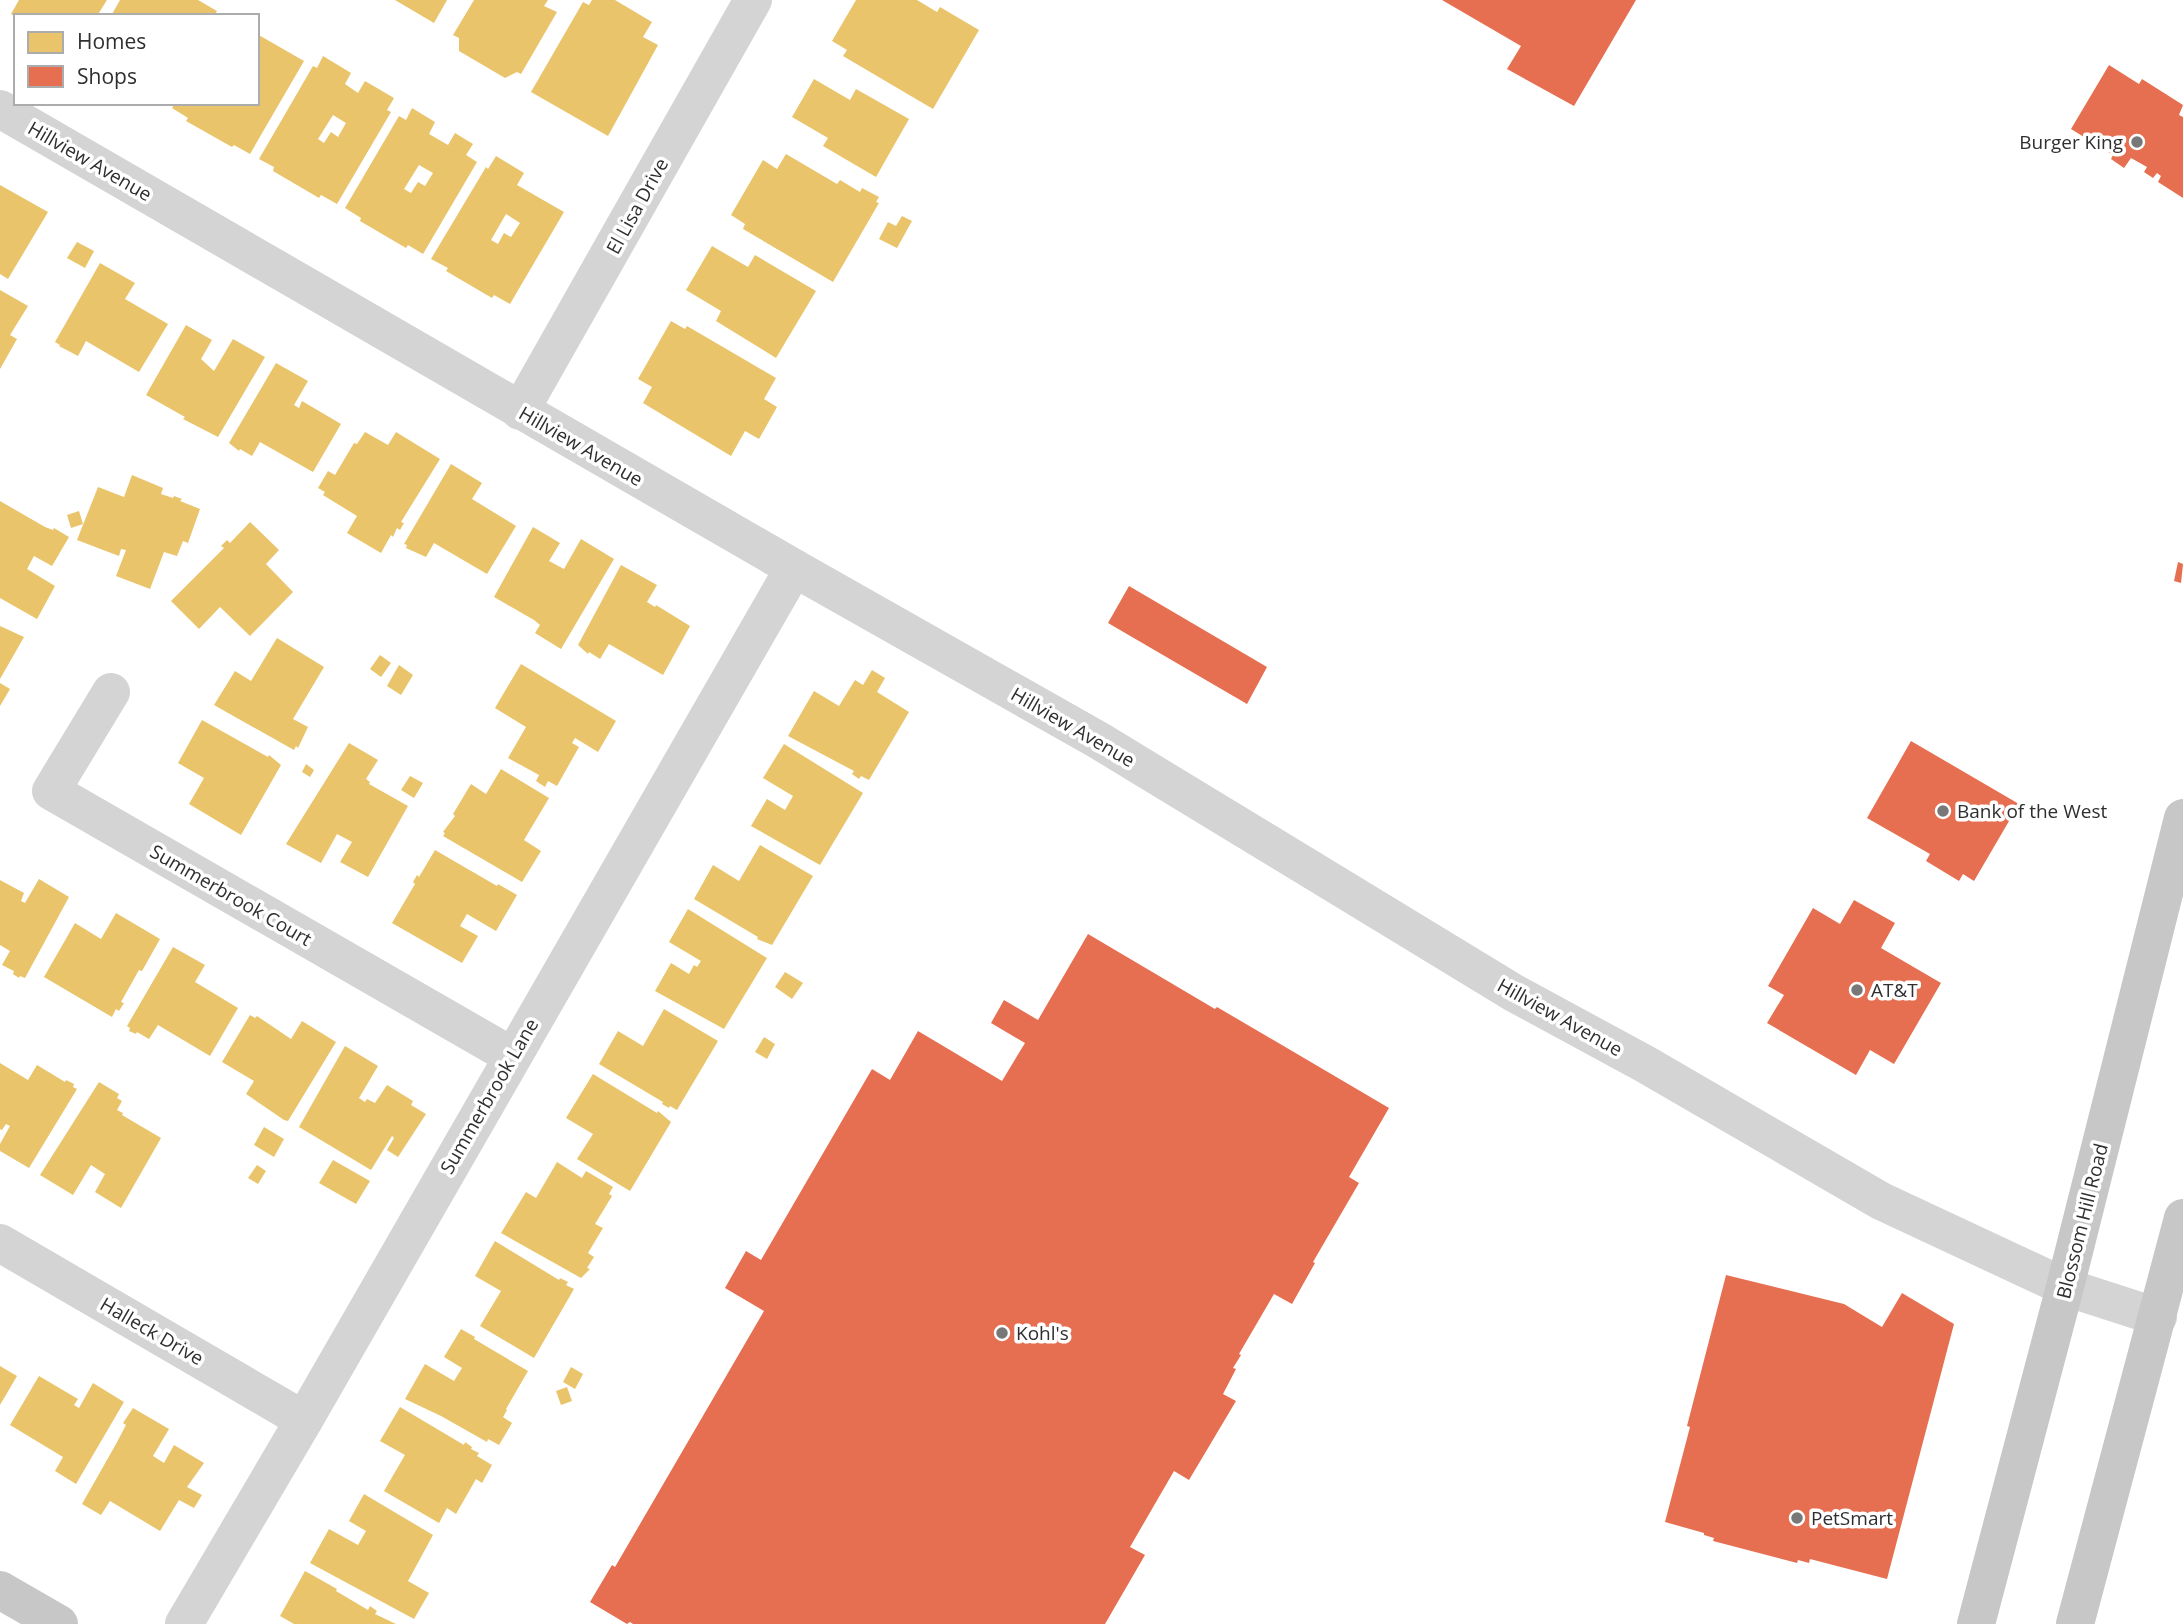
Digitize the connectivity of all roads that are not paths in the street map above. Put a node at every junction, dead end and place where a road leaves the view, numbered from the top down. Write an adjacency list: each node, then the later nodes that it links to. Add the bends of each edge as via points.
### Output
1 (753, 0): 3 (street, El Lisa Drive)
2 (0, 109): 3 (street, Hillview Avenue)
3 (520, 411): 4 (street, Hillview Avenue)
4 (794, 568): 7 (street, Summerbrook Lane); 10 (street, Hillview Avenue, via 1098,740 1514,993 1881,1201)
5 (111, 692): 7 (street, Summerbrook Court, via 51,791)
6 (2183, 818): 10 (main road, Blossom Hill Road)
7 (512, 1056): 12 (street, Summerbrook Lane)
8 (2183, 1218): 11 (main road)
9 (0, 1243): 12 (street, Halleck Drive)
10 (2065, 1287): 11 (street, Hillview Avenue); 16 (main road, Blossom Hill Road)
11 (2158, 1317): 17 (main road)
12 (304, 1420): 15 (street, Summerbrook Lane)
13 (0, 1590): 14 (main road)
14 (59, 1624)
15 (184, 1624)
16 (1976, 1624)
17 (2075, 1624)

